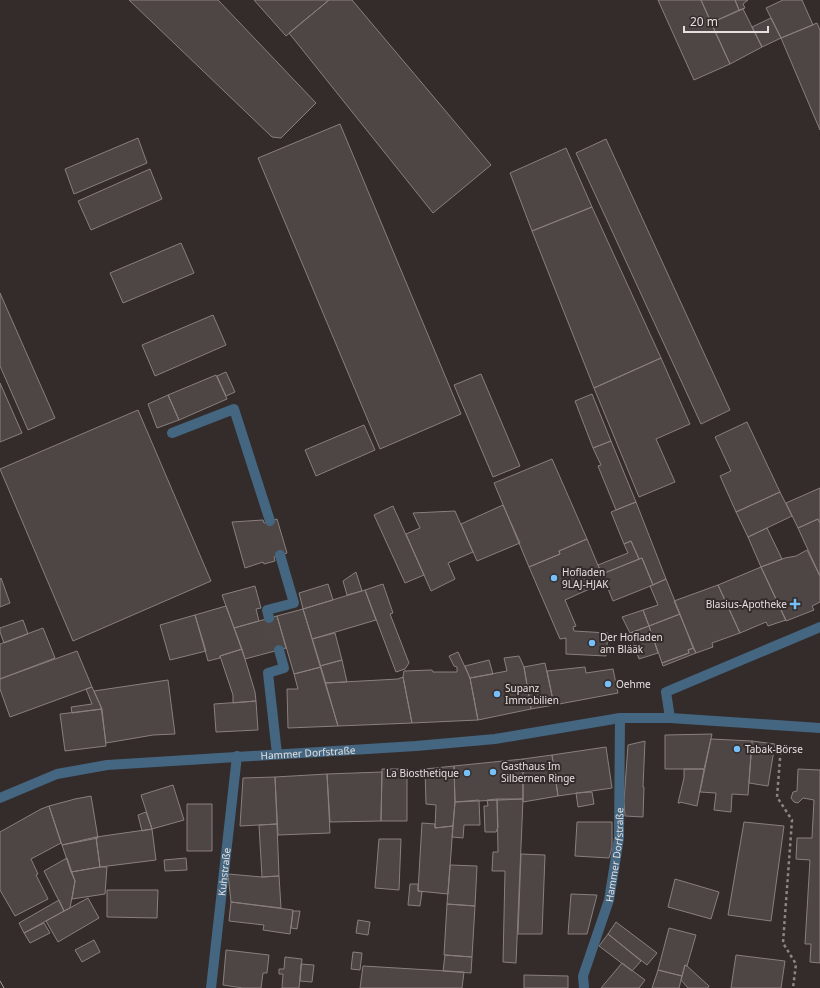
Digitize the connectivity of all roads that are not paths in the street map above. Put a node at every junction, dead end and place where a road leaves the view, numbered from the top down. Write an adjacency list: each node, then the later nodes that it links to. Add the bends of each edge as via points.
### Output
1 (172, 433): 2 (street, via 234,409)
2 (270, 521)
3 (280, 555): 4 (street, via 294,603 267,610)
4 (269, 618)
5 (820, 627): 8 (street, via 666,692)
6 (279, 650): 10 (street, via 284,668 268,673)
7 (620, 718): 8 (street, Hammer Dorfstraße); 10 (street, Hammer Dorfstraße, via 495,739); 14 (street, Hammer Dorfstraße, via 619,838 609,900 582,976)
8 (670, 718): 9 (street, Hammer Dorfstraße)
9 (820, 728)
10 (277, 754): 11 (street, Hammer Dorfstraße)
11 (237, 756): 12 (street, Hammer Dorfstraße, via 107,764 57,774); 13 (street, Kuhstraße)
12 (0, 798)
13 (211, 988)
14 (584, 988)

